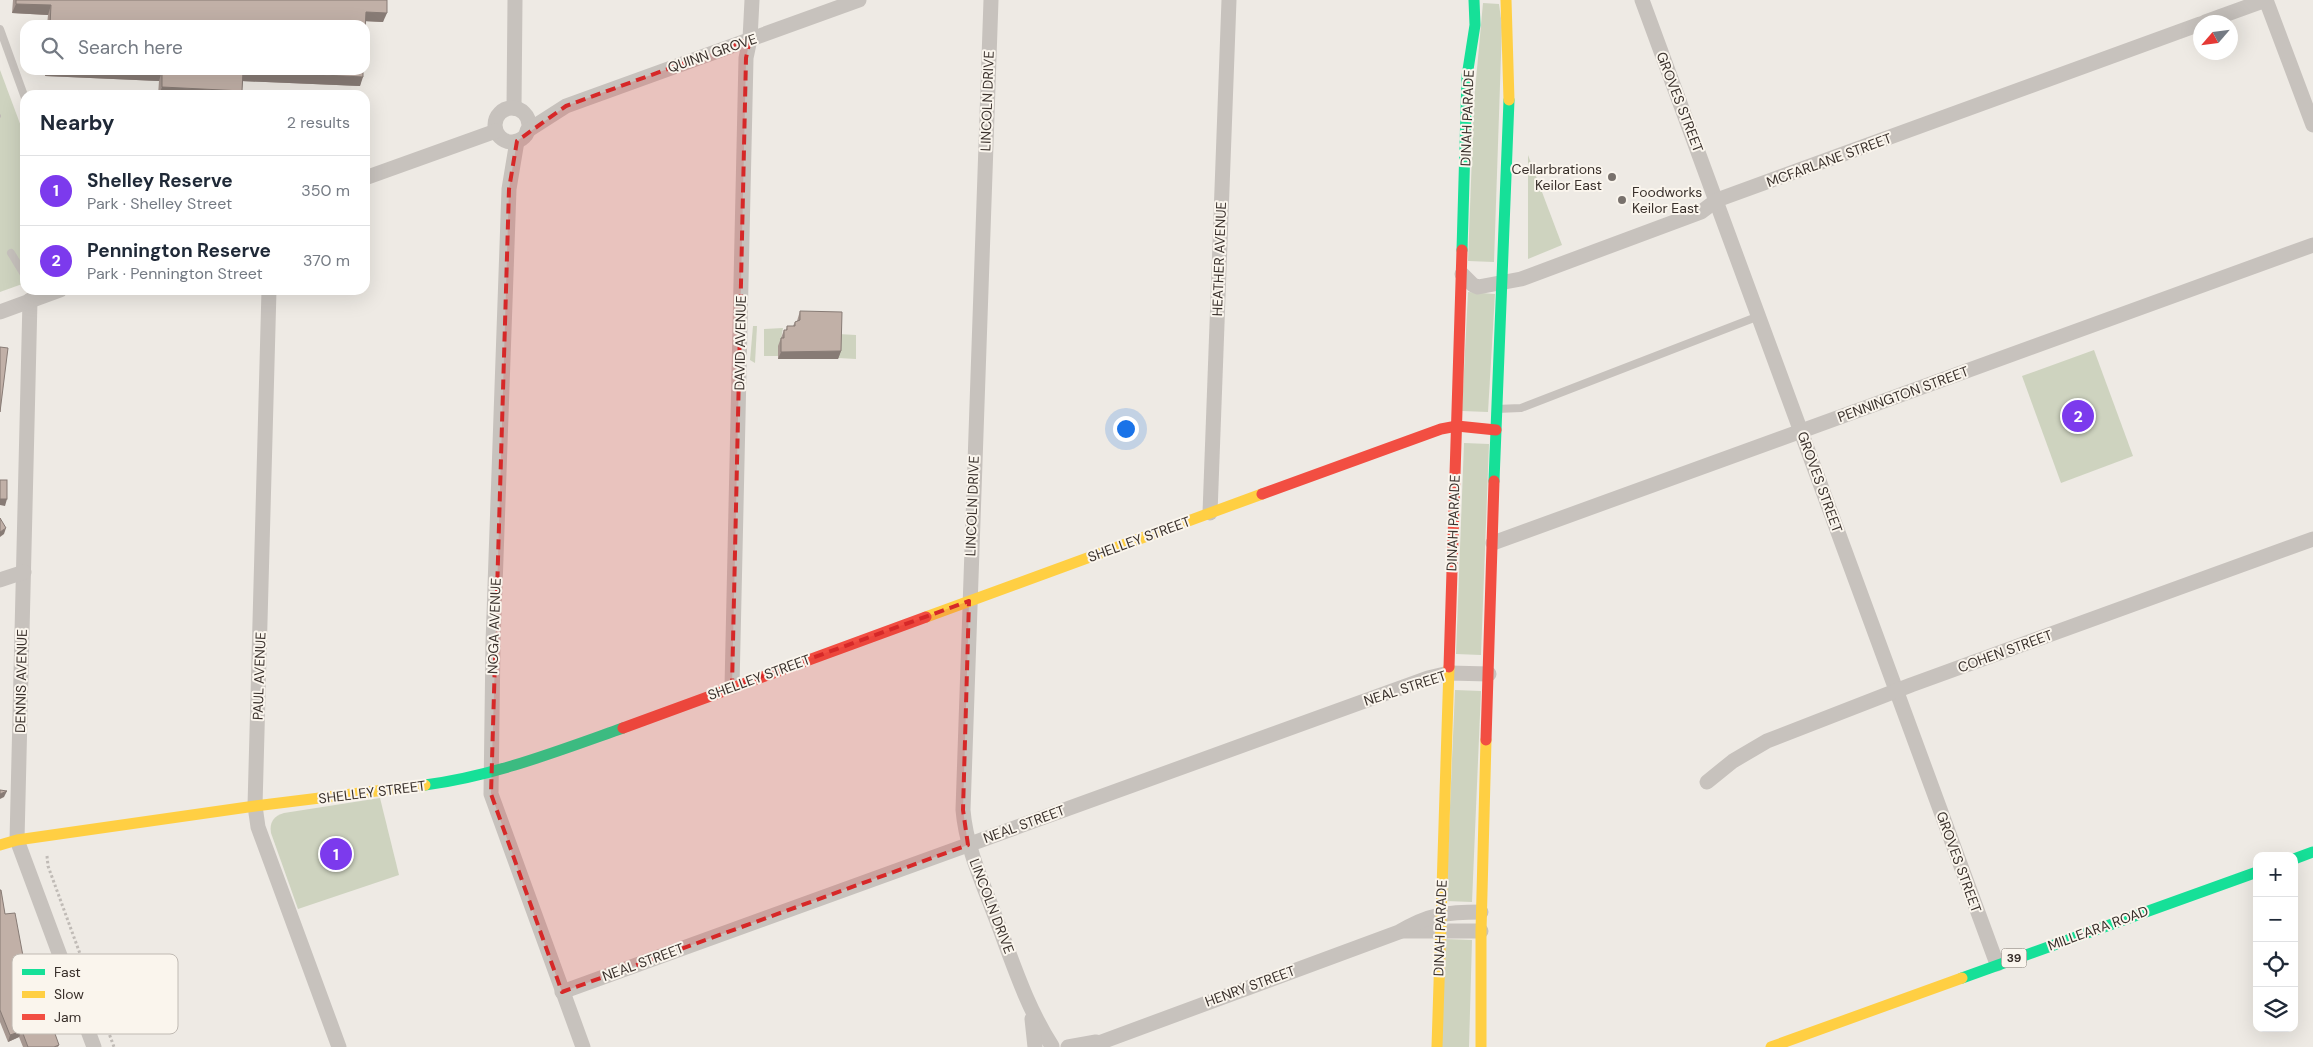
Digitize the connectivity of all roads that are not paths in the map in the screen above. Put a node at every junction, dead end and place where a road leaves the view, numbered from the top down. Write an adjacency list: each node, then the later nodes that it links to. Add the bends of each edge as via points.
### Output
1 (515, 0): 16 (street)
2 (752, 0): 13 (street, DAVID AVENUE)
3 (859, 0): 13 (street, QUINN GROVE)
4 (1474, 0): 26 (street, DINAH PARADE, via 1476,25 1467,76)
5 (1506, 0): 27 (street, via 1509,89)
6 (1642, 0): 22 (street, GROVES STREET)
7 (2266, 0): 10 (street); 17 (street)
8 (990, 1): 41 (street, LINCOLN DRIVE)
9 (1228, 2): 36 (street, HEATHER AVENUE)
10 (2224, 15)
11 (2193, 27): 22 (street, MCFARLANE STREET)
12 (0, 29): 14 (lane)
13 (750, 39): 15 (street, QUINN GROVE); 44 (street, DAVID AVENUE, via 746,58)
14 (22, 90)
15 (566, 106): 16 (street, QUINN GROVE, via 538,112); 19 (street, QUINN GROVE)
16 (518, 110): 18 (street, via 508,109 498,115 495,125); 19 (street, via 528,121)
17 (2313, 125)
18 (499, 135): 19 (street); 20 (street); 21 (street, NOGA AVENUE)
19 (522, 136): 21 (street, NOGA AVENUE)
20 (370, 176)
21 (509, 189): 46 (street, NOGA AVENUE, via 492,643)
22 (1717, 200): 27 (street, MCFARLANE STREET, via 1701,212); 31 (street, GROVES STREET)
23 (2313, 245): 35 (street, PENNINGTON STREET)
24 (11, 253): 25 (lane)
25 (20, 268)
26 (1462, 274): 27 (street, MCFARLANE STREET, via 1478,288); 33 (street, DINAH PARADE)
27 (1500, 284): 32 (street)
28 (30, 295): 30 (street); 39 (street, DENNIS AVENUE)
29 (269, 295): 48 (street, PAUL AVENUE)
30 (0, 312)
31 (1759, 316): 32 (lane, via 1521,408); 35 (street, GROVES STREET)
32 (1496, 409): 34 (street)
33 (1456, 426): 34 (street, SHELLEY STREET); 36 (street, SHELLEY STREET); 42 (street, DINAH PARADE)
34 (1496, 430): 38 (street)
35 (1801, 430): 38 (street, PENNINGTON STREET); 45 (street, GROVES STREET)
36 (1210, 513): 41 (street, SHELLEY STREET)
37 (2313, 539): 45 (street, COHEN STREET)
38 (1493, 543): 43 (street)
39 (24, 572): 40 (street); 49 (street, DENNIS AVENUE)
40 (0, 580)
41 (969, 601): 44 (street, SHELLEY STREET); 51 (street, LINCOLN DRIVE, via 963,810)
42 (1449, 673): 43 (street, NEAL STREET); 51 (street, NEAL STREET); 56 (street, DINAH PARADE)
43 (1489, 674): 55 (street)
44 (732, 687): 46 (street, SHELLEY STREET)
45 (1896, 691): 47 (street, COHEN STREET, via 1767,741 1733,761); 61 (street, GROVES STREET)
46 (491, 773): 48 (street, SHELLEY STREET, via 465,780); 62 (street, NOGA AVENUE, via 491,794)
47 (1707, 782)
48 (255, 806): 49 (street, SHELLEY STREET); 67 (street, PAUL AVENUE, via 258,827)
49 (17, 840): 50 (street, SHELLEY STREET); 60 (street, DENNIS AVENUE)
50 (0, 845)
51 (968, 845): 62 (street, NEAL STREET); 63 (street, LINCOLN DRIVE)
52 (2313, 852): 53 (street)
53 (2298, 858)
54 (2253, 873): 61 (street, MILLEARA ROAD / 39)
55 (1481, 912): 56 (street, HENRY STREET); 58 (street)
56 (1441, 913): 57 (street, DINAH PARADE); 59 (street, HENRY STREET, via 1420,919)
57 (1440, 931): 58 (street, HENRY STREET); 59 (street, HENRY STREET); 73 (street, DINAH PARADE)
58 (1480, 931): 74 (street)
59 (1399, 932): 65 (street, HENRY STREET)
60 (59, 954)
61 (1997, 964): 75 (street, MILLEARA ROAD / 39)
62 (562, 992): 68 (street, NOGA AVENUE)
63 (1026, 999): 69 (street, LINCOLN DRIVE); 70 (street, LINCOLN DRIVE)
64 (89, 1034): 66 (street, DENNIS AVENUE)
65 (1102, 1040): 71 (street, HENRY STREET); 72 (street, HENRY STREET)
66 (94, 1047)
67 (339, 1047)
68 (583, 1047)
69 (1035, 1047)
70 (1049, 1047)
71 (1068, 1047)
72 (1088, 1047)
73 (1437, 1047)
74 (1481, 1047)
75 (1771, 1047)

